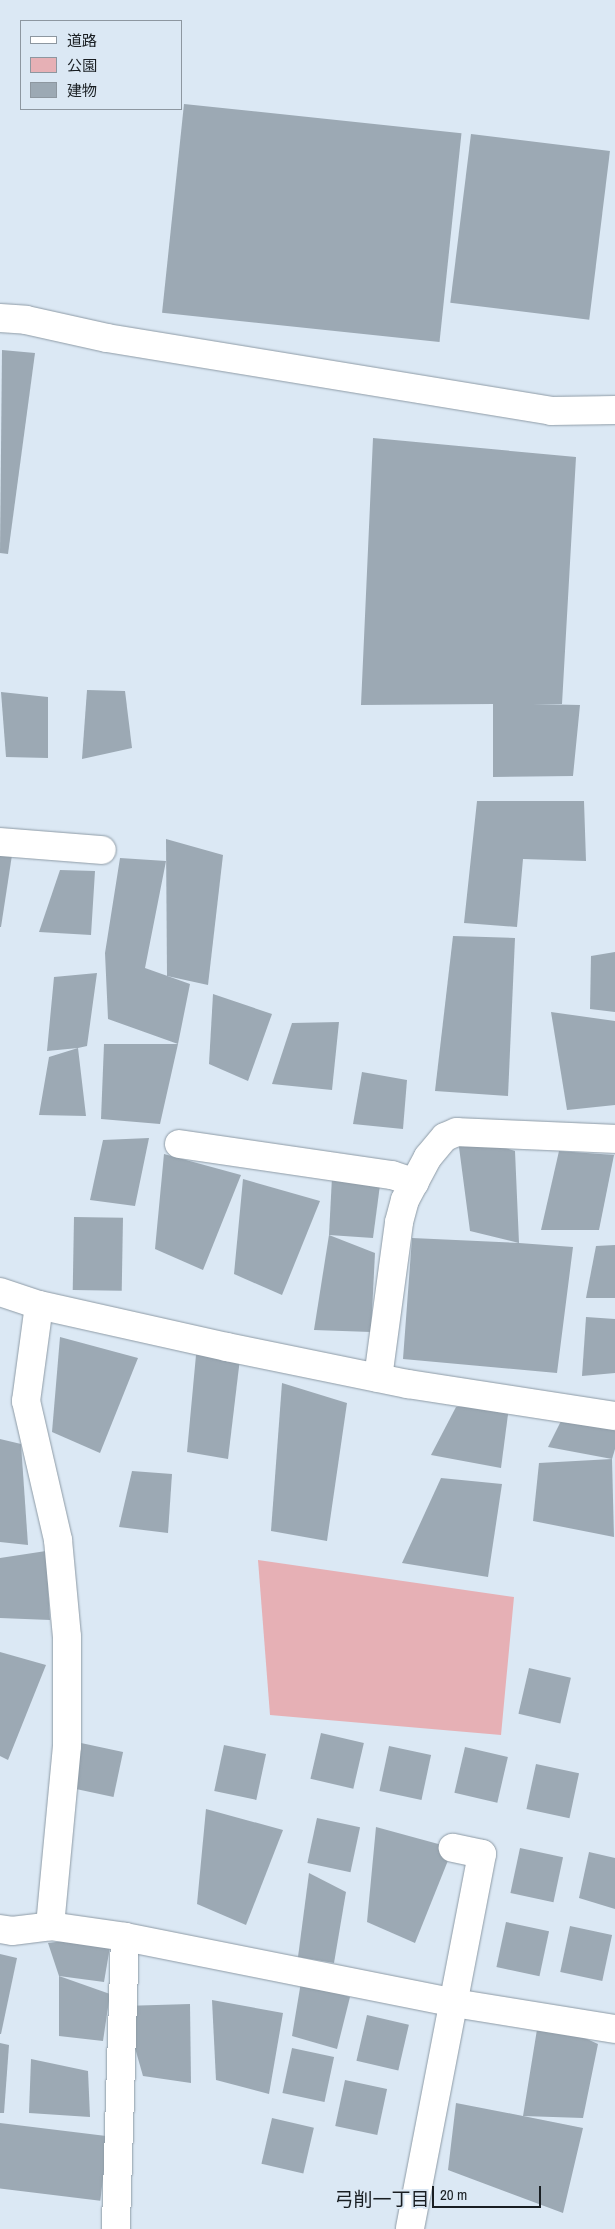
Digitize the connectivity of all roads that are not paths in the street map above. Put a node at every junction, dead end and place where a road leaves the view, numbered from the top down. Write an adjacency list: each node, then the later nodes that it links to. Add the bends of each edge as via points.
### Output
1 (0, 318): 2 (street, via 551,411)
2 (615, 410)
3 (0, 842): 4 (street)
4 (102, 850)
5 (615, 1138): 7 (street, via 457,1132 445,1137 428,1157)
6 (179, 1144): 7 (street, via 392,1175)
7 (414, 1183): 10 (street, via 400,1222)
8 (0, 1292): 9 (street)
9 (39, 1305): 10 (street); 13 (street, via 26,1401 58,1540 67,1637 67,1746)
10 (378, 1378): 11 (street)
11 (615, 1416)
12 (454, 1848): 16 (street, via 482,1854)
13 (50, 1926): 14 (street); 15 (street)
14 (0, 1929)
15 (125, 1937): 16 (street); 19 (street)
16 (454, 2003): 17 (street); 18 (street)
17 (615, 2029)
18 (410, 2228)
19 (116, 2229)

